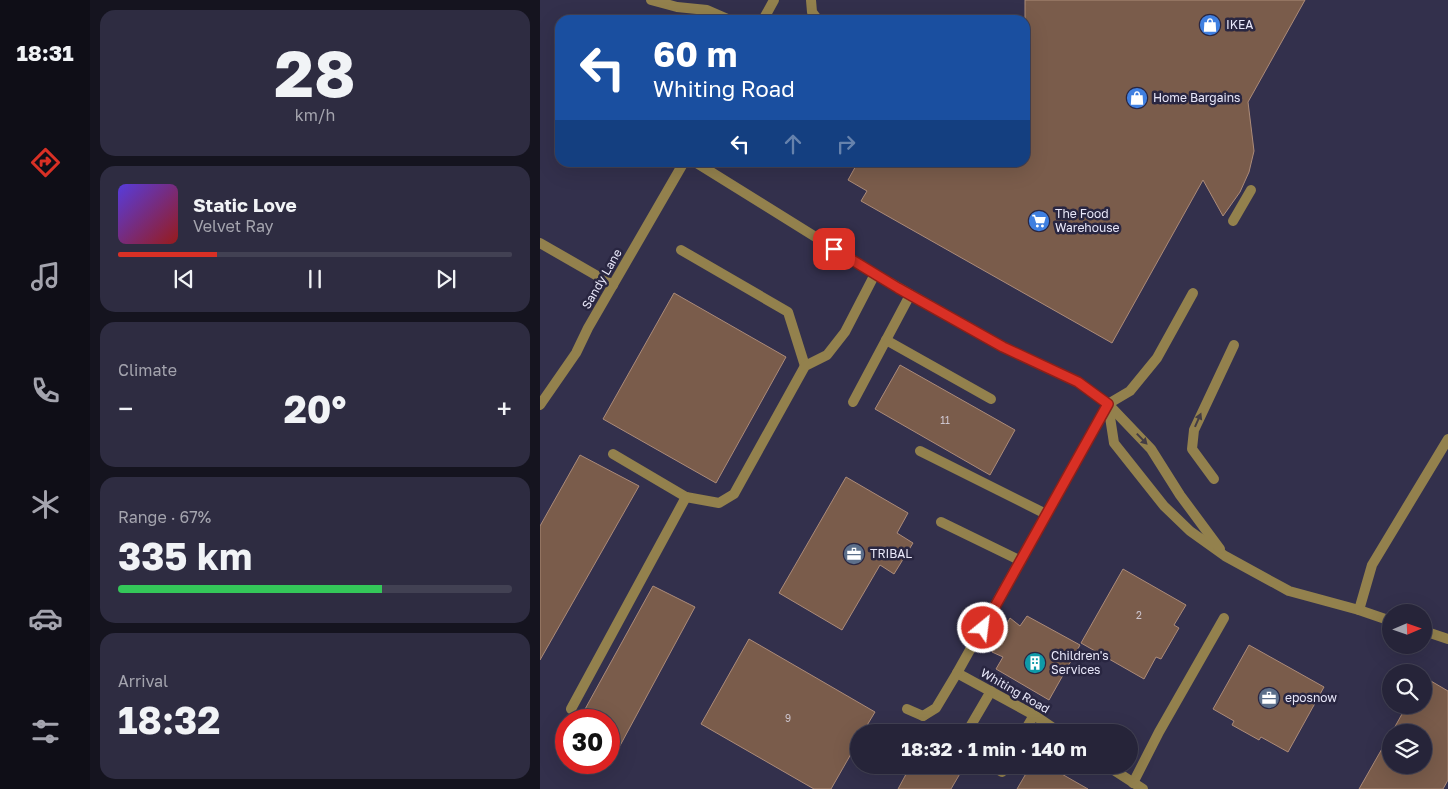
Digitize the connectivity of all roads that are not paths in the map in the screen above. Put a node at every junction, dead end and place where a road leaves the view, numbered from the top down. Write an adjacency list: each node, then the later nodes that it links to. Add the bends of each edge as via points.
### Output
1 (651, 0): 4 (street)
2 (774, 0): 5 (street)
3 (811, 0): 6 (street)
4 (718, 15)
5 (766, 15)
6 (814, 15)
7 (681, 167): 14 (street, Sandy Lane)
8 (703, 167): 13 (street)
9 (1251, 190): 10 (street)
10 (1233, 221)
11 (540, 243): 14 (street)
12 (682, 250): 19 (street, via 788,312)
13 (875, 274): 16 (street); 19 (street, via 845,332 828,356)
14 (613, 286): 23 (street, Sandy Lane, via 576,353)
15 (1193, 293): 22 (street, via 1157,358 1130,391)
16 (910, 295): 17 (street); 22 (street, via 1003,347 1078,382)
17 (886, 340): 20 (street); 21 (street)
18 (1234, 345): 27 (street, one-way to 18, via 1192,448 1194,430)
19 (805, 366): 28 (street, via 734,494 719,503)
20 (991, 400)
21 (853, 402)
22 (1108, 404): 29 (street); 31 (street, one-way to 31, via 1151,449); 31 (street, via 1114,443 1164,506 1190,531)
23 (540, 405)
24 (1448, 438): 33 (street, via 1372,565)
25 (920, 451): 29 (street)
26 (613, 454): 28 (street)
27 (1214, 479)
28 (686, 497): 40 (street)
29 (1046, 514): 32 (street)
30 (941, 522): 32 (street)
31 (1225, 556): 33 (street, via 1289,591)
32 (1021, 561): 38 (street)
33 (1359, 610): 35 (street)
34 (1224, 618): 47 (street)
35 (1382, 618)
36 (1432, 634): 37 (street)
37 (1448, 639)
38 (957, 673): 39 (street, Whiting Road); 41 (street, via 936,708 923,716)
39 (991, 691): 42 (street, Whiting Road); 43 (street)
40 (571, 708)
41 (907, 709)
42 (1034, 715): 44 (street); 45 (street, Whiting Road)
43 (972, 724)
44 (1029, 724)
45 (1047, 724)
46 (1119, 774): 47 (street)
47 (1132, 783): 48 (street)
48 (1143, 789)

